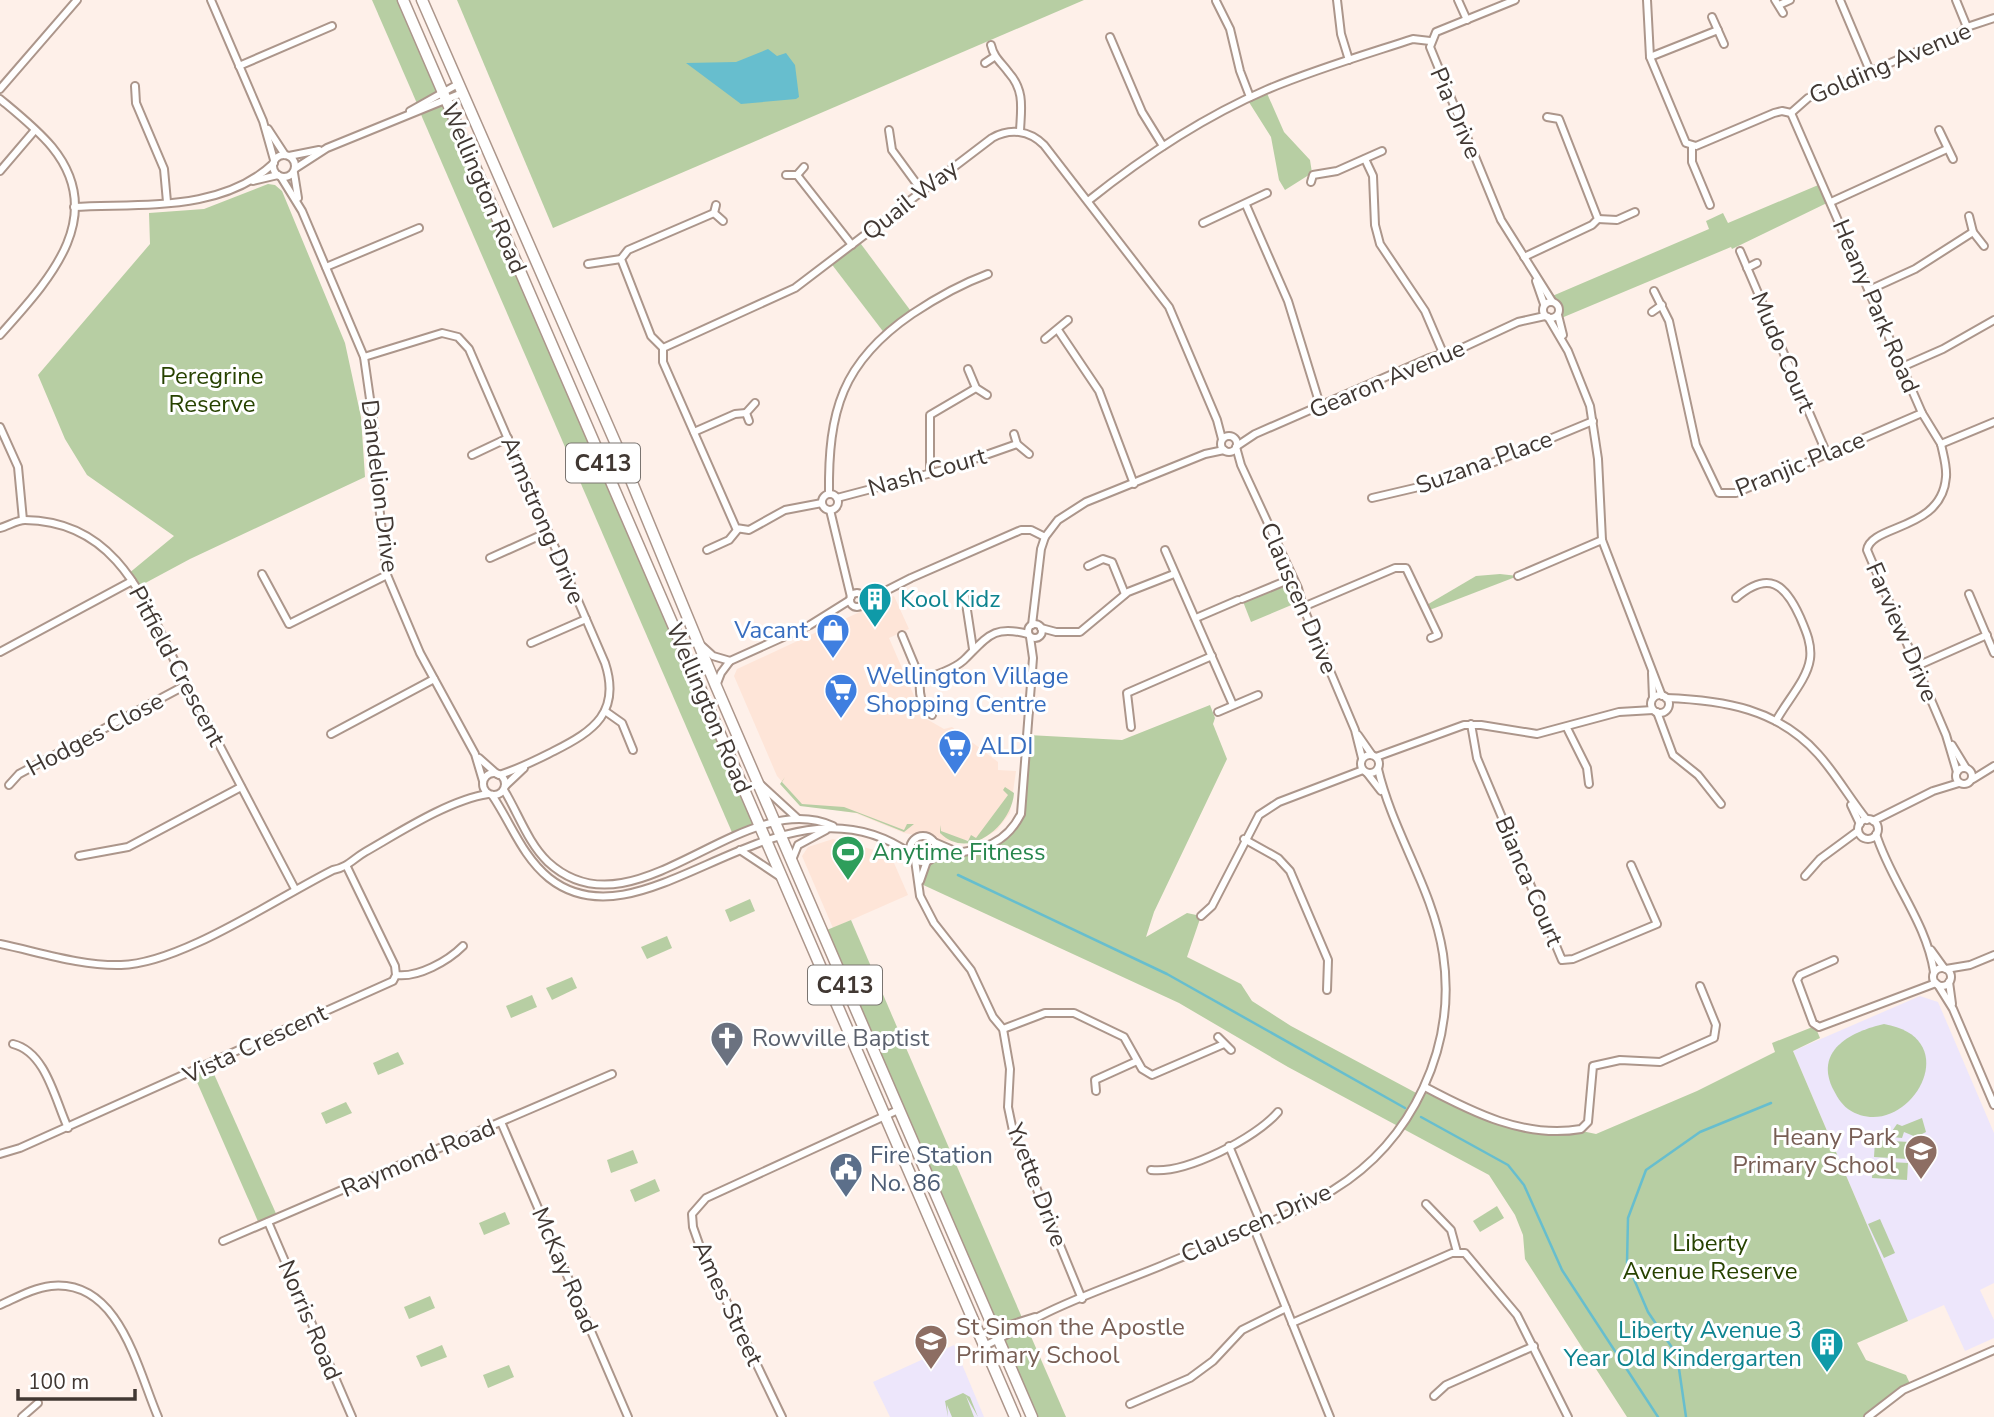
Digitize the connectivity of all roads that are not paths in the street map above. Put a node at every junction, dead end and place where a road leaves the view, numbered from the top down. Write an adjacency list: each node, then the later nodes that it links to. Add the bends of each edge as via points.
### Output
1 (76, 0): 32 (street)
2 (211, 0): 29 (street)
3 (403, 0): 34 (main road, Wellington Road / C413)
4 (422, 0): 33 (main road, Wellington Road / C413)
5 (1337, 0): 27 (street)
6 (1458, 0): 17 (street)
7 (1515, 0): 17 (street, Pia Drive)
8 (1647, 0): 26 (street)
9 (1790, 0): 13 (street)
10 (1840, 0): 30 (street)
11 (1956, 0): 19 (street)
12 (1216, 1): 35 (street, via 1230,30)
13 (1777, 2): 14 (street)
14 (1783, 13)
15 (1712, 17): 20 (street)
16 (1994, 18): 19 (street, Golding Avenue)
17 (1467, 20): 22 (street, Pia Drive, via 1436,32)
18 (332, 26): 29 (street)
19 (1968, 27): 30 (street, Golding Avenue)
20 (1718, 30): 23 (street); 26 (street)
21 (1110, 37): 46 (street, via 1142,112)
22 (1430, 41): 27 (street, via 1413,39); 84 (street, Pia Drive, via 1497,212)
23 (1724, 44)
24 (991, 46): 25 (street)
25 (994, 57): 28 (street); 45 (street, via 1020,92)
26 (1650, 57): 47 (street, via 1683,138)
27 (1349, 60): 35 (street)
28 (985, 63)
29 (239, 66): 41 (street)
30 (1870, 71): 37 (street, Golding Avenue, via 1804,100)
31 (135, 86): 66 (street, via 136,103 164,169)
32 (0, 89)
33 (460, 89): 34 (street); 172 (main road, Wellington Road / C413)
34 (444, 96): 48 (street); 232 (main road, Wellington Road / C413)
35 (1250, 97): 46 (street)
36 (0, 99): 42 (street)
37 (1791, 113): 47 (street, via 1779,111); 67 (street, Heany Park Road)
38 (1567, 114): 40 (street)
39 (1547, 117): 40 (street)
40 (1559, 119): 76 (street)
41 (263, 121): 51 (street); 54 (street)
42 (35, 130): 58 (street); 71 (street, via 61,160)
43 (889, 130): 63 (street, via 892,150)
44 (1938, 130): 49 (street)
45 (1020, 131): 63 (street, Quail Way, via 992,138); 65 (street, via 1044,145)
46 (1163, 146): 65 (street)
47 (1692, 146): 70 (street, via 1692,162)
48 (327, 148): 51 (street); 57 (street)
49 (1947, 149): 53 (street); 67 (street)
50 (1382, 151): 52 (street)
51 (287, 155): 54 (street); 57 (street, Dandelion Drive)
52 (1365, 159): 55 (street, via 1312,179); 108 (street, via 1373,176 1380,244 1425,311)
53 (1953, 159)
54 (274, 162): 61 (street, Dandelion Drive); 62 (street)
55 (1309, 166)
56 (804, 167): 60 (street)
57 (295, 170): 61 (street); 72 (street, Dandelion Drive)
58 (0, 171)
59 (786, 175): 60 (street)
60 (797, 175): 81 (street)
61 (280, 176): 62 (street); 72 (street, Dandelion Drive)
62 (247, 183): 66 (street, via 204,199)
63 (922, 191): 81 (street, Quail Way)
64 (1267, 192): 69 (street)
65 (1088, 201): 126 (street, via 1172,312)
66 (167, 202): 71 (street)
67 (1831, 202): 92 (street, Heany Park Road)
68 (716, 205): 74 (street)
69 (1246, 205): 78 (street); 115 (street, via 1288,301)
70 (1710, 205)
71 (74, 206): 104 (street, via 70,239 59,264)
72 (302, 211): 88 (street, Dandelion Drive)
73 (1635, 212): 76 (street, via 1617,220)
74 (714, 214): 77 (street); 85 (street, via 628,250)
75 (1969, 216): 80 (street)
76 (1598, 219): 84 (street)
77 (723, 221)
78 (1203, 223)
79 (419, 228): 88 (street)
80 (1973, 232): 82 (street); 92 (street, via 1927,262)
81 (852, 245): 106 (street, Quail Way, via 795,289)
82 (1984, 246)
83 (1740, 251): 89 (street, Mudo Court)
84 (1524, 257): 90 (street, Pia Drive)
85 (621, 259): 87 (street); 106 (street, via 652,336)
86 (1757, 263): 89 (street)
87 (588, 264)
88 (327, 267): 109 (street, Dandelion Drive)
89 (1747, 268): 130 (street, Mudo Court)
90 (1531, 269): 94 (street, Pia Drive); 95 (street, Pia Drive)
91 (988, 274): 136 (street, via 925,306 880,338 860,359 836,421)
92 (1869, 290): 110 (street, Heany Park Road)
93 (1654, 291): 96 (street, Pranjic Place)
94 (1552, 301): 95 (street, Gearon Avenue); 98 (street, Pia Drive, via 1559,306)
95 (1544, 305): 99 (street, Pia Drive); 102 (street, Gearon Avenue)
96 (1662, 305): 97 (street); 130 (street, Pranjic Place, via 1670,321 1694,439 1716,491 1732,494)
97 (1652, 312)
98 (1558, 315): 99 (street, Gearon Avenue); 107 (street)
99 (1547, 317): 102 (street, Gearon Avenue); 107 (street)
100 (1068, 320): 103 (street)
101 (1994, 320): 110 (street)
102 (1518, 322): 108 (street, Gearon Avenue)
103 (1058, 330): 105 (street); 135 (street, via 1094,382)
104 (0, 335)
105 (1045, 339)
106 (663, 348): 122 (street, via 663,362)
107 (1568, 351): 119 (street)
108 (1443, 353): 115 (street, Gearon Avenue)
109 (364, 357): 125 (street, Armstrong Drive, via 433,335 458,337 469,349); 154 (street, Dandelion Drive)
110 (1902, 367): 117 (street, Heany Park Road)
111 (968, 369): 112 (street)
112 (976, 388): 113 (street); 134 (street, via 930,415)
113 (987, 395)
114 (755, 403): 116 (street)
115 (1320, 405): 124 (street, Gearon Avenue)
116 (746, 412): 118 (street); 122 (street)
117 (1922, 413): 128 (street, Heany Park Road); 130 (street, Pranjic Place)
118 (750, 421)
119 (1593, 421): 138 (street, Suzana Place, via 1453,479); 146 (street)
120 (1994, 422): 128 (street)
121 (0, 427): 141 (street, via 18,467)
122 (694, 432): 143 (street)
123 (1014, 434): 127 (street, Nash Court)
124 (1255, 434): 126 (street); 129 (street)
125 (508, 438): 133 (street); 144 (street, Armstrong Drive)
126 (1226, 438): 129 (street); 129 (street); 132 (street)
127 (1017, 444): 131 (street, Nash Court); 134 (street, Nash Court)
128 (1941, 444): 179 (street, Farview Drive, via 1946,478 1935,505 1867,547)
129 (1232, 449): 132 (street); 156 (street, Clauscen Drive)
130 (1826, 452)
131 (1029, 454)
132 (1205, 454): 135 (street)
133 (472, 455)
134 (930, 473): 137 (street, Nash Court)
135 (1134, 484): 145 (street, via 1070,511)
136 (829, 494): 137 (street); 139 (street)
137 (837, 498): 140 (street)
138 (1372, 498)
139 (822, 503): 140 (street); 143 (street, via 787,509 749,530)
140 (830, 510): 151 (street)
141 (23, 520): 142 (street, Pitfield Crescent); 157 (street, Pitfield Crescent, via 86,534 116,557)
142 (0, 528)
143 (738, 529): 147 (street, via 729,540)
144 (548, 532): 149 (street); 166 (street, Armstrong Drive)
145 (1045, 537): 160 (street, via 1021,530); 167 (street)
146 (1602, 540): 155 (street); 178 (street)
147 (707, 550)
148 (1165, 550): 153 (street)
149 (489, 558)
150 (1088, 566): 158 (street, via 1109,560)
151 (845, 568): 160 (street); 163 (street)
152 (262, 574): 154 (street, via 289,624)
153 (1174, 574): 158 (street); 165 (street)
154 (387, 575): 181 (street, Dandelion Drive)
155 (1518, 576)
156 (1293, 578): 164 (street, Clauscen Drive); 165 (street)
157 (132, 581): 174 (street); 182 (street, Pitfield Crescent)
158 (1125, 594): 167 (street, via 1087,629 1075,634)
159 (1969, 594): 170 (street)
160 (861, 597): 163 (street); 163 (street, via 860,606)
161 (965, 597): 173 (street)
162 (1736, 598): 195 (street, via 1768,582 1778,584 1790,596 1807,633 1810,663)
163 (851, 601): 177 (street)
164 (1303, 607): 169 (street, via 1395,568 1406,568); 199 (street, Clauscen Drive)
165 (1196, 618): 176 (street)
166 (586, 619): 171 (street); 191 (street, Armstrong Drive, via 609,675)
167 (1035, 631): 173 (street, via 997,632); 246 (street, via 1021,814 991,846)
168 (902, 635): 180 (street)
169 (1438, 635)
170 (1987, 635): 175 (street); 179 (street)
171 (531, 643)
172 (699, 643): 177 (street, via 713,656); 183 (main road, Wellington Road / C413)
173 (973, 649): 180 (street, via 958,664)
174 (0, 652)
175 (1994, 653)
176 (1212, 656): 188 (street); 197 (street, via 1128,693)
177 (730, 661): 183 (street)
178 (1651, 664): 185 (street); 186 (street)
179 (1917, 666): 202 (street, Farview Drive)
180 (921, 676): 194 (street, via 919,691)
181 (434, 679): 201 (street); 205 (street, Dandelion Drive)
182 (184, 686): 219 (street, Hodges Close, via 19,774); 220 (street, Pitfield Crescent)
183 (716, 686): 216 (main road, Wellington Road / C413)
184 (1258, 695): 188 (street)
185 (1664, 697): 186 (street); 187 (street); 189 (street)
186 (1652, 699): 190 (street); 192 (street)
187 (1691, 699): 189 (street); 195 (street, via 1737,705)
188 (1233, 705): 193 (street)
189 (1666, 709): 192 (street); 200 (street)
190 (1629, 710): 192 (street); 198 (street)
191 (605, 711): 203 (street, via 622,723); 207 (street, via 580,737)
192 (1655, 711): 200 (street)
193 (1218, 712)
194 (932, 715)
195 (1776, 720): 224 (street, via 1805,740)
196 (1471, 724): 198 (street, via 1528,734); 204 (street); 253 (street, Bianca Court, via 1477,758 1563,960 1657,924)
197 (1131, 726)
198 (1567, 728): 218 (street, via 1587,768)
199 (1355, 730): 206 (street, Clauscen Drive); 209 (street, Clauscen Drive)
200 (1664, 730): 227 (street, via 1673,755)
201 (331, 734)
202 (1946, 735): 211 (street, Farview Drive); 213 (street, Farview Drive)
203 (633, 750)
204 (1399, 751): 206 (street); 210 (street)
205 (475, 754): 212 (street, Dandelion Drive); 215 (street, Dandelion Drive)
206 (1374, 756): 209 (street); 210 (street, Clauscen Drive)
207 (528, 765): 212 (street); 221 (street)
208 (1994, 765): 211 (street); 214 (street)
209 (1363, 766): 210 (street); 225 (street, Clauscen Drive); 239 (street, via 1268,808)
210 (1378, 768): 225 (street, Clauscen Drive)
211 (1968, 769): 213 (street); 214 (street, Farview Drive)
212 (498, 774): 215 (street, via 487,775); 221 (street, Dandelion Drive)
213 (1957, 774): 217 (street, Farview Drive); 222 (street)
214 (1972, 779): 217 (street, via 1967,785)
215 (483, 782): 223 (street, Dandelion Drive); 226 (street)
216 (759, 783): 229 (street); 231 (main road, Wellington Road / C413)
217 (1959, 783): 222 (street)
218 (1589, 784)
219 (9, 785)
220 (241, 787): 247 (street, via 128,847); 262 (street, Pitfield Crescent)
221 (504, 788): 223 (street); 255 (street, Dandelion Drive, via 538,850)
222 (1933, 791): 228 (street)
223 (490, 794): 226 (street); 258 (street, Dandelion Drive, via 525,851)
224 (1846, 794): 230 (street); 234 (street)
225 (1384, 796): 284 (street, Clauscen Drive, via 1429,902 1443,954 1445,1010)
226 (464, 800): 254 (street, via 360,855)
227 (1721, 804)
228 (1899, 810): 230 (street); 235 (street)
229 (797, 818): 231 (street); 233 (street, via 817,819)
230 (1870, 820): 234 (street); 235 (street)
231 (775, 822): 232 (street); 236 (main road, Wellington Road / C413)
232 (760, 827): 237 (main road, Wellington Road / C413); 244 (street)
233 (835, 827): 236 (street); 242 (street, via 867,832); 252 (street, via 798,845)
234 (1859, 827): 240 (street); 243 (street)
235 (1877, 832): 240 (street); 249 (street)
236 (780, 834): 237 (street); 252 (main road, Wellington Road / C413)
237 (766, 839): 245 (street); 259 (main road, Wellington Road / C413)
238 (915, 839): 241 (street, via 925,836); 242 (street); 248 (street, via 910,846)
239 (1244, 839): 263 (street, via 1212,906); 275 (street, via 1274,855 1290,871 1328,960)
240 (1866, 839): 243 (street); 249 (street)
241 (934, 842): 246 (street); 251 (street, via 936,850)
242 (897, 844): 248 (street)
243 (1841, 845): 257 (street)
244 (712, 847): 250 (street); 256 (street)
245 (740, 850): 250 (street); 259 (street)
246 (957, 852): 251 (street)
247 (79, 856)
248 (913, 857): 251 (street); 261 (street, Yvette Drive)
249 (1884, 857): 264 (street, via 1906,894)
250 (717, 859): 260 (street)
251 (930, 860): 261 (street)
252 (792, 861): 287 (main road, Wellington Road / C413)
253 (1631, 865)
254 (347, 867): 262 (street); 271 (street, via 396,966)
255 (556, 869): 256 (street, via 584,882 606,885); 258 (street)
256 (658, 871): 260 (street)
257 (1805, 876)
258 (549, 877): 260 (street, via 575,891 606,897)
259 (784, 879): 289 (main road, Wellington Road / C413)
260 (662, 882)
261 (919, 883): 277 (street, Yvette Drive, via 934,923 971,970)
262 (295, 888): 265 (street, via 178,951 136,964 97,964)
263 (1201, 916)
264 (1926, 943): 270 (street); 272 (street)
265 (0, 944)
266 (463, 946): 271 (street, Vista Crescent, via 452,957 407,976)
267 (1994, 955): 269 (street)
268 (1834, 960): 272 (street, via 1797,980 1813,1023 1819,1027)
269 (1970, 965): 270 (street); 273 (street)
270 (1945, 968): 272 (street); 273 (street)
271 (396, 975): 291 (street, Vista Crescent, via 390,983)
272 (1935, 979): 273 (street); 276 (street)
273 (1950, 980): 276 (street)
274 (1700, 986): 284 (street, via 1716,1025 1714,1038 1653,1063 1620,1060 1593,1066 1588,1122 1581,1129 1503,1123)
275 (1327, 990)
276 (1953, 1009): 286 (street)
277 (1003, 1030): 282 (street, via 1045,1013 1069,1012 1125,1037); 301 (street, Yvette Drive, via 1013,1131)
278 (1217, 1037): 280 (street)
279 (13, 1044): 291 (street, via 28,1049 38,1060)
280 (1224, 1044): 281 (street); 282 (street, via 1157,1074 1145,1072)
281 (1231, 1050)
282 (1137, 1061): 285 (street, via 1095,1080)
283 (612, 1074): 290 (street, Raymond Road)
284 (1425, 1087): 297 (street, Clauscen Drive, via 1389,1142 1359,1172 1309,1203)
285 (1096, 1091)
286 (1994, 1105)
287 (898, 1110): 289 (street); 306 (main road, Wellington Road / C413)
288 (1278, 1112): 292 (street, via 1260,1131)
289 (884, 1116): 307 (main road, Wellington Road / C413); 318 (street, Ames Street, via 713,1195 695,1208 693,1227)
290 (501, 1122): 296 (street, Raymond Road); 317 (street, McKay Road)
291 (68, 1128): 293 (street, Vista Crescent)
292 (1229, 1146): 294 (street, via 1172,1170); 297 (street)
293 (0, 1154)
294 (1151, 1170)
295 (1426, 1204): 300 (street, via 1451,1230)
296 (268, 1222): 299 (street, Raymond Road); 316 (street, Norris Road)
297 (1261, 1223): 298 (street, Clauscen Drive)
298 (1254, 1226): 301 (street, Clauscen Drive); 303 (street)
299 (223, 1241)
300 (1457, 1252): 305 (street); 309 (street, via 1470,1258 1517,1315)
301 (1082, 1299): 304 (street, Clauscen Drive)
302 (0, 1305): 315 (street, via 49,1286 75,1287 92,1295 116,1318)
303 (1286, 1308): 305 (street); 313 (street, via 1242,1330 1190,1378)
304 (1041, 1316): 306 (street, Clauscen Drive); 306 (street, Clauscen Drive)
305 (1292, 1323): 321 (street)
306 (996, 1334): 307 (street, Clauscen Drive); 308 (street); 320 (main road, Wellington Road / C413)
307 (979, 1335): 308 (main road, Wellington Road / C413)
308 (984, 1346): 319 (main road, Wellington Road / C413)
309 (1534, 1346): 311 (street, via 1446,1385); 322 (street)
310 (1994, 1350): 323 (street, via 1903,1390)
311 (1434, 1396)
312 (38, 1403): 314 (street)
313 (1130, 1404)
314 (22, 1417)
315 (158, 1417)
316 (352, 1417)
317 (628, 1417)
318 (782, 1417)
319 (1015, 1417)
320 (1032, 1417)
321 (1331, 1417)
322 (1568, 1417)
323 (1868, 1417)

